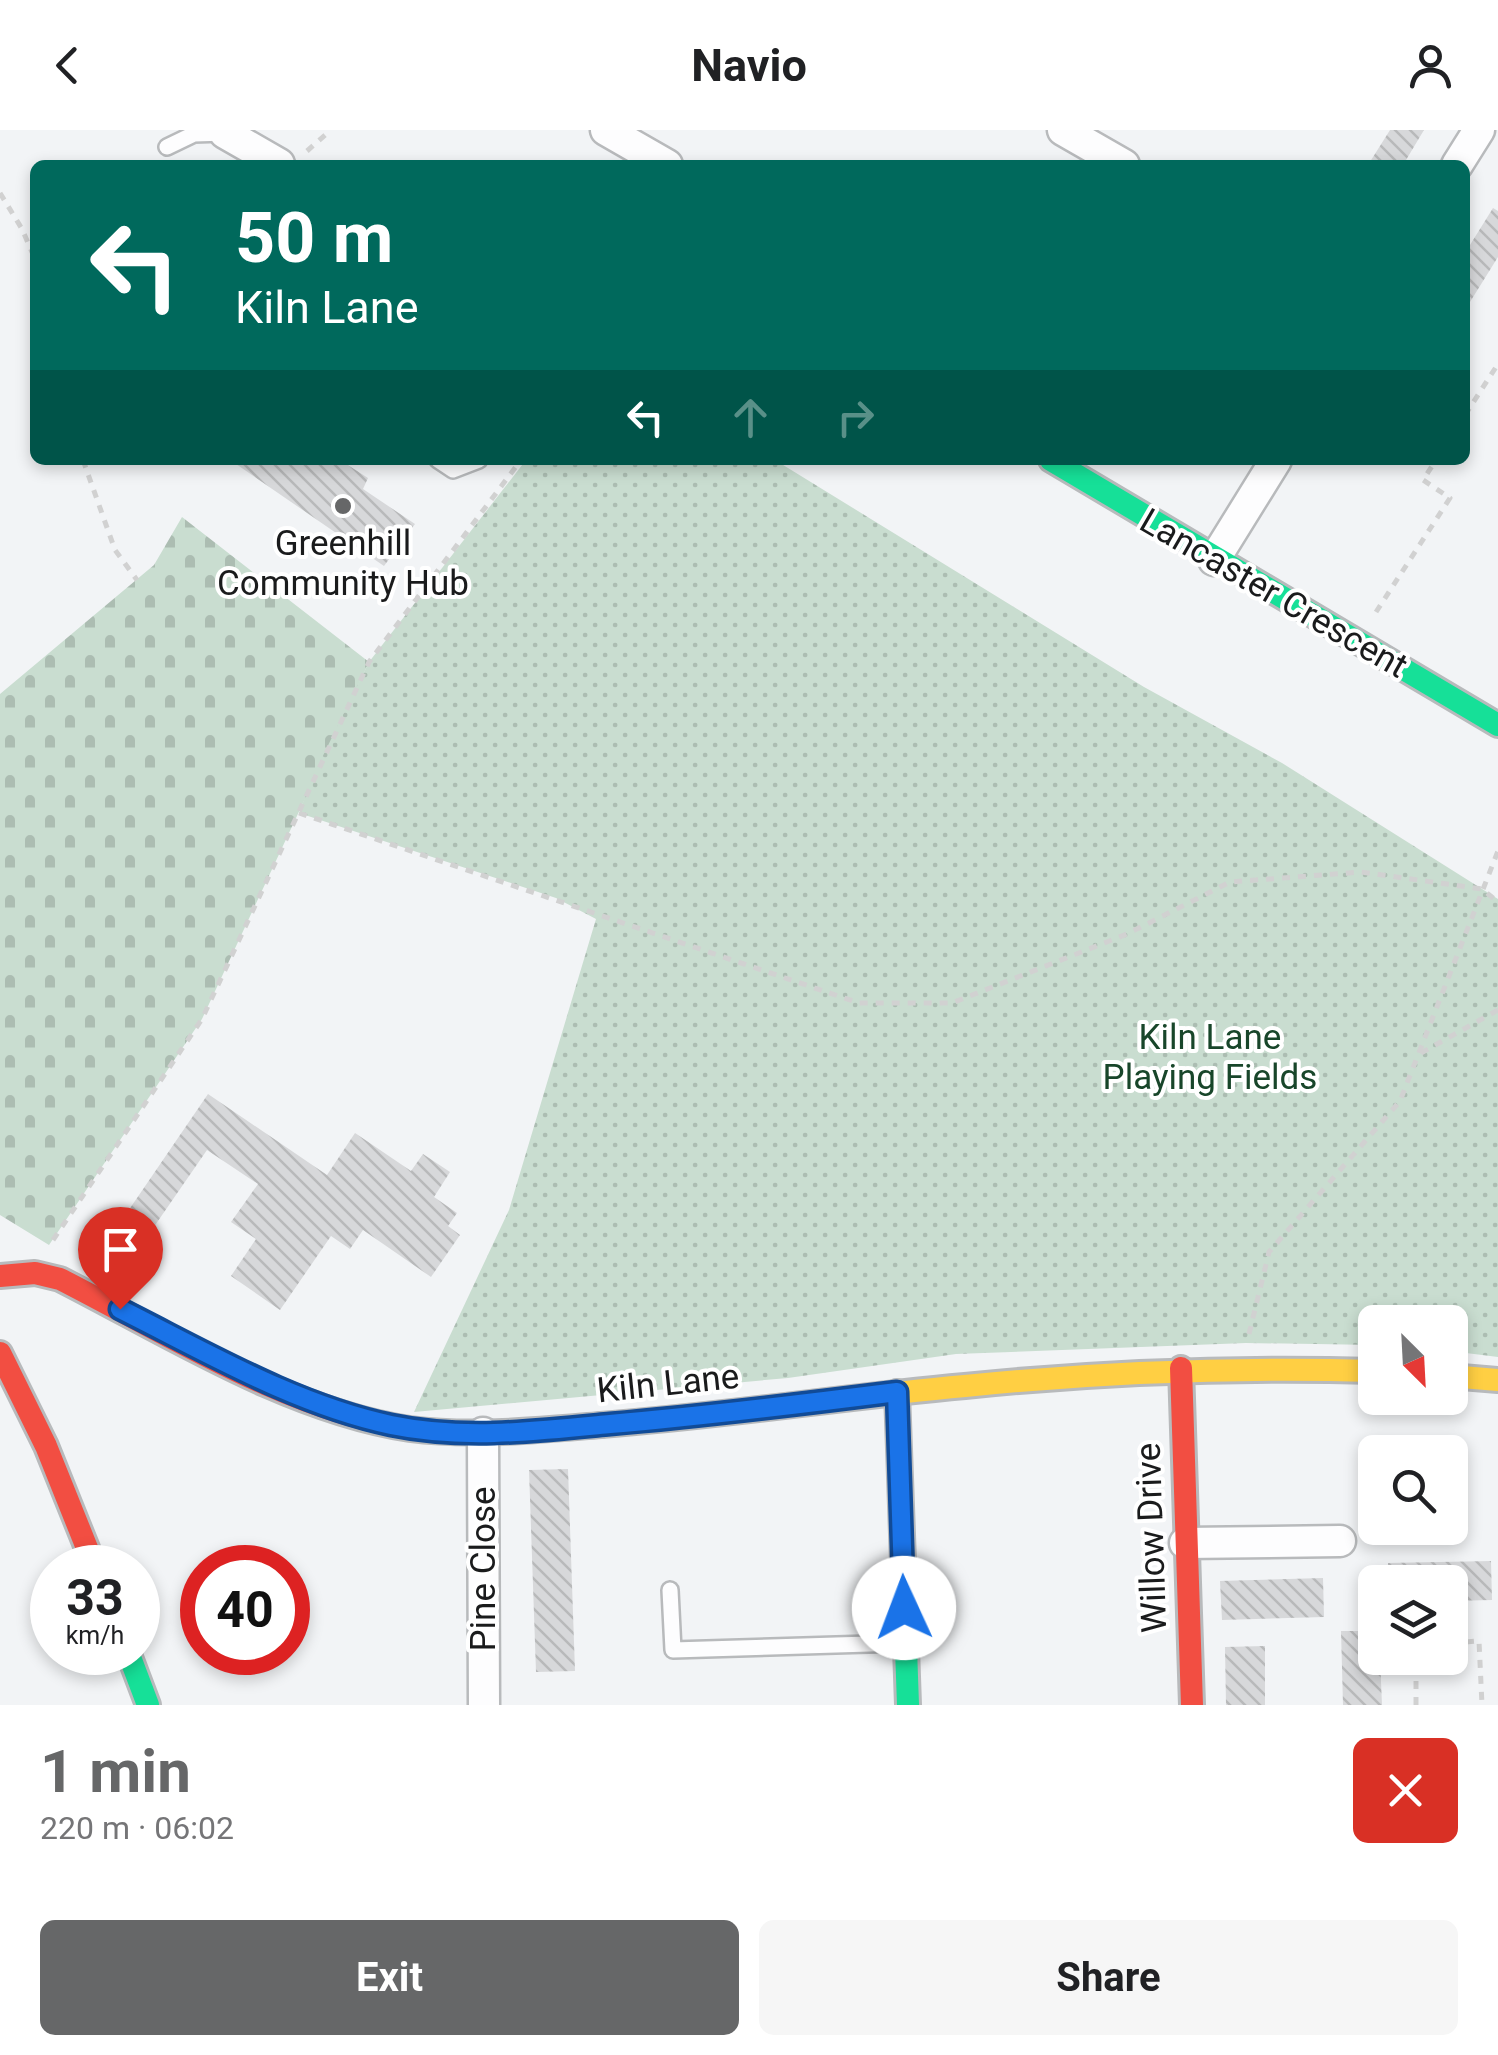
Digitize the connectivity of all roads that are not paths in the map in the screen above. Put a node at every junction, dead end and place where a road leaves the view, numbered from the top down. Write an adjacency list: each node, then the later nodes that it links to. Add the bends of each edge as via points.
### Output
1 (606, 130): 7 (street)
2 (1063, 130): 8 (street)
3 (1479, 130): 9 (street)
4 (225, 134): 5 (lane, via 194,134); 6 (street)
5 (167, 147)
6 (279, 150)
7 (658, 160)
8 (1115, 160)
9 (1460, 160)
10 (1059, 465): 12 (street, Lancaster Crescent)
11 (1273, 465): 12 (street)
12 (1214, 560): 13 (street, Lancaster Crescent)
13 (1498, 725)
14 (0, 1276): 21 (street, Kiln Lane, via 60,1279 344,1413 437,1432)
15 (0, 1352): 24 (street)
16 (1181, 1368): 17 (street, Kiln Lane); 20 (street, Kiln Lane); 23 (street, Willow Drive)
17 (1358, 1370)
18 (1468, 1378): 19 (street)
19 (1498, 1380)
20 (897, 1392): 21 (street, Kiln Lane); 26 (street)
21 (483, 1433): 29 (street, Pine Close)
22 (1340, 1541): 23 (street)
23 (1186, 1543): 31 (street, Willow Drive)
24 (86, 1545)
25 (670, 1590): 26 (lane, via 673,1650)
26 (906, 1643): 30 (street)
27 (137, 1675): 28 (street)
28 (148, 1705)
29 (484, 1705)
30 (908, 1705)
31 (1192, 1705)

